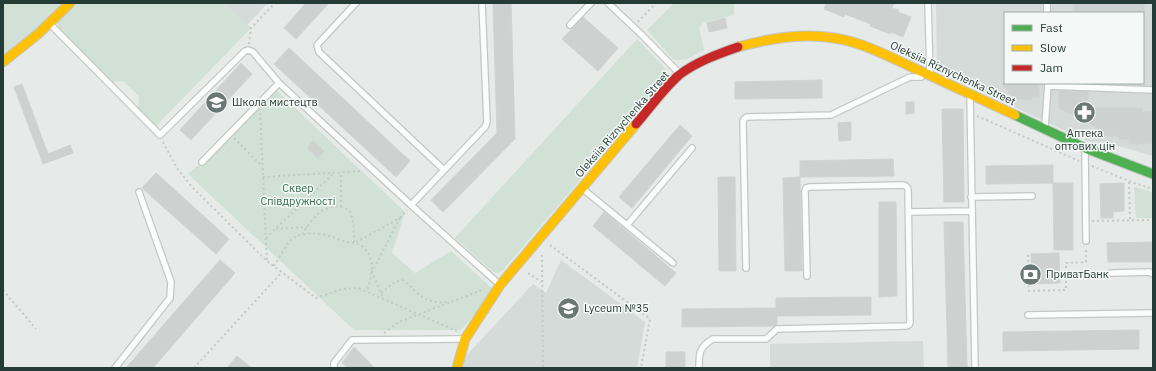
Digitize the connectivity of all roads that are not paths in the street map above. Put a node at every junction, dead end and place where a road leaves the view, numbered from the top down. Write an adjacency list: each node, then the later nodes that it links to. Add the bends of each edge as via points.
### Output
1 (70, 3): 7 (street)
2 (356, 3): 20 (lane, via 317,45 317,49)
3 (482, 3): 20 (lane, via 487,122 482,131)
4 (590, 3): 8 (lane)
5 (608, 3): 10 (lane)
6 (928, 3): 11 (lane)
7 (50, 24): 9 (street); 12 (lane, via 160,135 244,51 253,52)
8 (570, 25)
9 (3, 62)
10 (680, 74): 11 (street, Oleksiia Riznychenka Street, via 710,57 750,44 783,37 811,36 840,39 863,46); 22 (street, Oleksiia Riznychenka Street)
11 (930, 77): 15 (street, Oleksiia Riznychenka Street); 32 (lane, via 910,78 831,115 744,119)
12 (279, 83): 19 (lane); 26 (lane)
13 (1048, 85): 14 (lane); 16 (lane)
14 (1153, 90)
15 (970, 95): 16 (street, Oleksiia Riznychenka Street); 25 (lane)
16 (1045, 129): 18 (street, Oleksiia Riznychenka Street)
17 (692, 148): 29 (lane)
18 (1085, 148): 21 (street, Oleksiia Riznychenka Street); 30 (lane)
19 (202, 162)
20 (444, 170): 26 (lane)
21 (1153, 174)
22 (581, 188): 29 (lane); 36 (street, Oleksiia Riznychenka Street)
23 (139, 192): 40 (lane, via 171,282 170,298)
24 (1032, 196): 25 (lane)
25 (971, 197): 27 (lane)
26 (411, 205): 36 (lane)
27 (971, 211): 28 (lane); 44 (lane)
28 (909, 212): 35 (lane, via 908,189 903,185 806,188); 43 (lane, via 909,325 777,329 766,339 712,339 701,350)
29 (626, 225): 31 (lane)
30 (1086, 241)
31 (673, 263)
32 (746, 268)
33 (1111, 273): 34 (lane)
34 (1153, 274)
35 (807, 276)
36 (498, 283): 39 (street, Oleksiia Riznychenka Street)
37 (1153, 313): 38 (lane)
38 (1028, 315)
39 (462, 335): 41 (lane, via 352,340 334,363); 42 (street, Oleksiia Riznychenka Street)
40 (115, 368)
41 (334, 368)
42 (457, 368)
43 (699, 368)
44 (975, 368)

